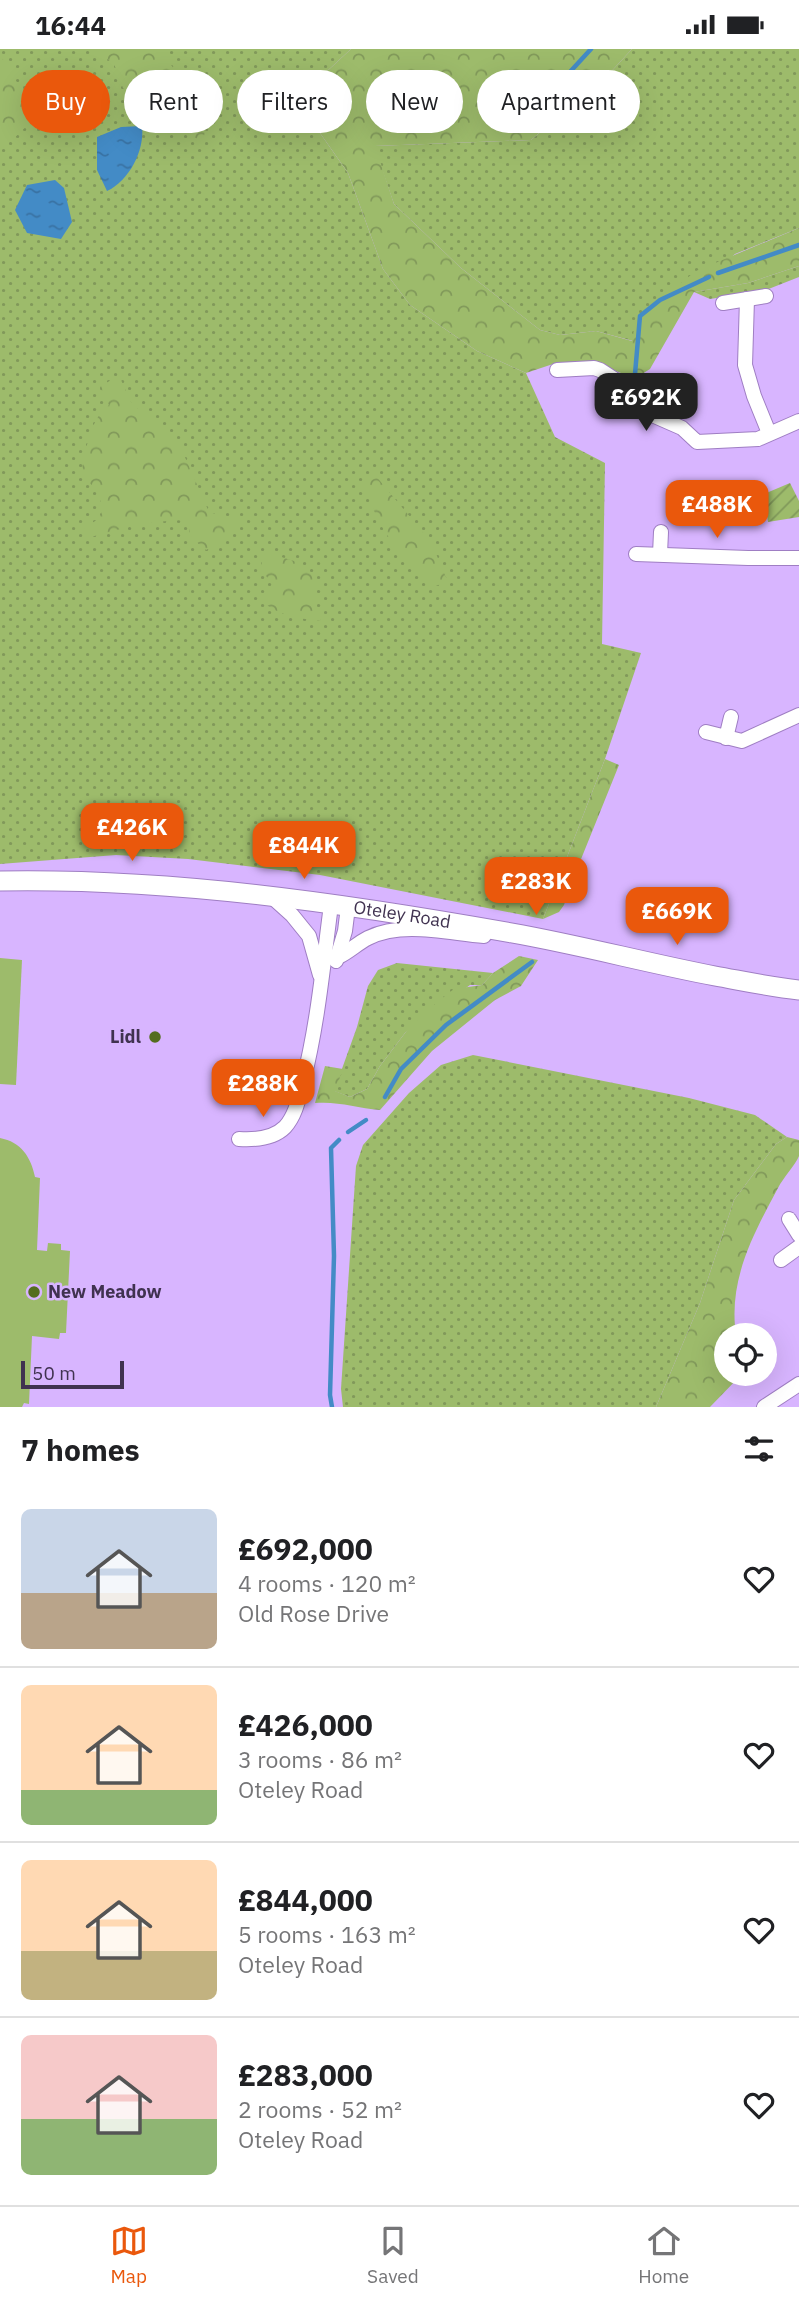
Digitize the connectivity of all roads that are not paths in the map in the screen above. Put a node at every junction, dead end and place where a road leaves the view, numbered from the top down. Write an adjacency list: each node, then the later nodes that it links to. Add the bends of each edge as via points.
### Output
1 (766, 296): 2 (street)
2 (747, 299): 3 (street); 8 (street, via 745,365)
3 (723, 303)
4 (557, 370): 6 (street, via 600,370 617,381)
5 (654, 392): 6 (street)
6 (641, 410): 8 (street, via 682,429 697,442 745,441)
7 (799, 421): 8 (street)
8 (769, 433)
9 (661, 532): 11 (street)
10 (636, 554): 11 (street)
11 (660, 554): 12 (street)
12 (799, 558)
13 (799, 715): 16 (street, via 743,741)
14 (731, 717): 16 (street)
15 (706, 732): 16 (street)
16 (726, 739)
17 (0, 881): 18 (main road, Oteley Road, via 148,884)
18 (272, 897): 19 (main road, Oteley Road); 22 (street, via 309,936)
19 (340, 906): 20 (main road, Oteley Road); 21 (street); 22 (street)
20 (513, 933): 21 (street, via 494,937 386,931); 23 (main road, Oteley Road)
21 (340, 956): 22 (street)
22 (323, 983): 24 (street, via 293,1115 284,1127 264,1138)
23 (799, 990)
24 (239, 1139)
25 (789, 1219): 26 (street)
26 (799, 1235)
27 (799, 1247): 28 (street)
28 (781, 1260)
29 (799, 1384): 30 (street)
30 (764, 1407)

